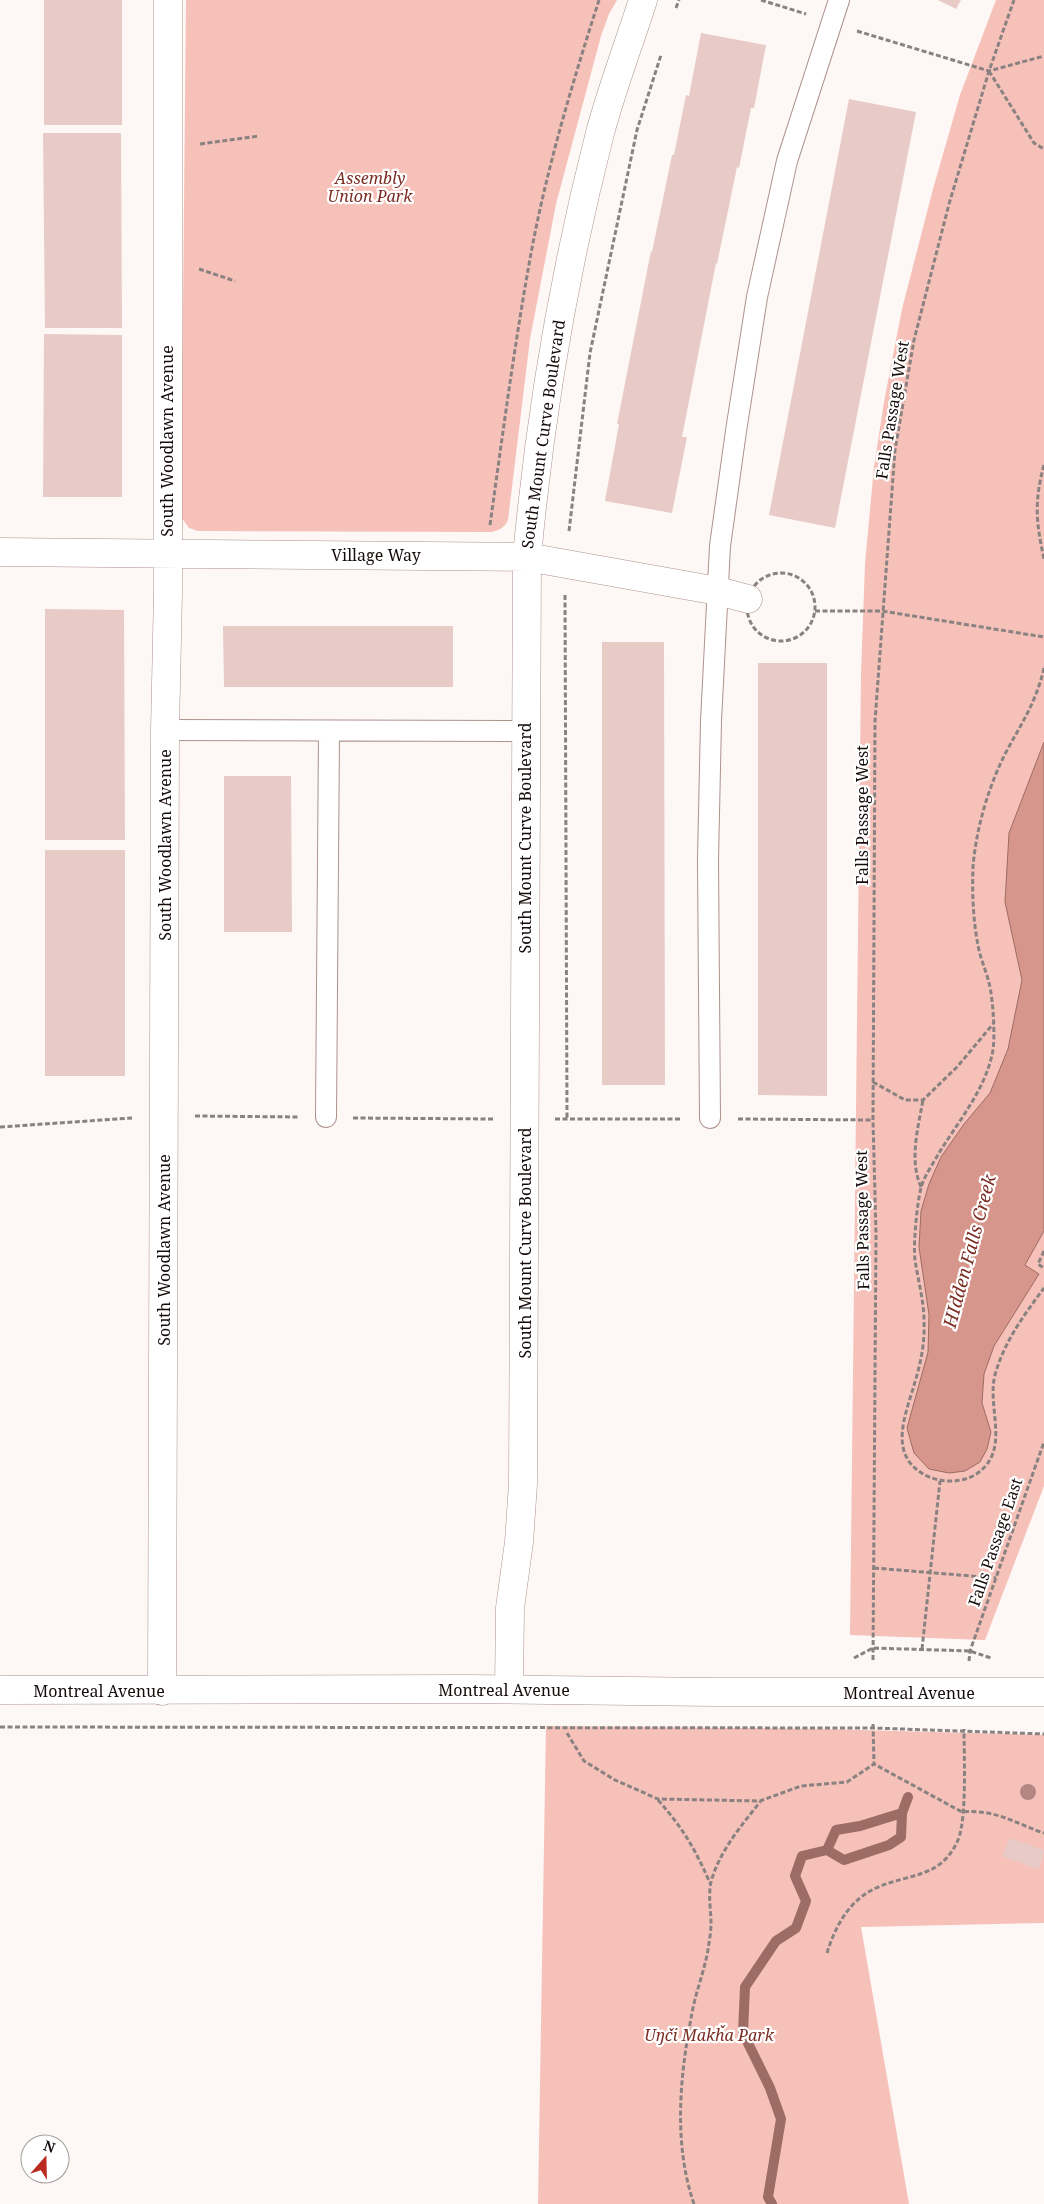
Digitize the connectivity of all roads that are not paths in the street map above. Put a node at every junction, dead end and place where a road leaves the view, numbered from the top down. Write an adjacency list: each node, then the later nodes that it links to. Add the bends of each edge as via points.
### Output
1 (168, 0): 5 (street, South Woodlawn Avenue)
2 (643, 0): 6 (street, South Mount Curve Boulevard, via 601,131 575,233 555,336)
3 (839, 0): 7 (lane, via 787,161 757,297 721,537)
4 (0, 552): 5 (street, Village Way)
5 (166, 555): 6 (street, Village Way); 9 (street, South Woodlawn Avenue)
6 (527, 558): 7 (street, Village Way); 10 (street, South Mount Curve Boulevard)
7 (718, 591): 8 (street, Village Way); 13 (lane, via 708,860)
8 (748, 600)
9 (165, 730): 11 (lane); 16 (street, South Woodlawn Avenue)
10 (525, 731): 11 (lane); 14 (street, South Mount Curve Boulevard, via 524,1484 510,1608)
11 (329, 732): 12 (lane)
12 (326, 1118)
13 (710, 1118)
14 (509, 1689): 16 (street, Montreal Avenue); 18 (street, Montreal Avenue)
15 (0, 1690): 16 (street, Montreal Avenue)
16 (162, 1691)
17 (1044, 1692): 18 (street, Montreal Avenue)
18 (1007, 1693): 19 (street, Montreal Avenue)
19 (1044, 1699)

